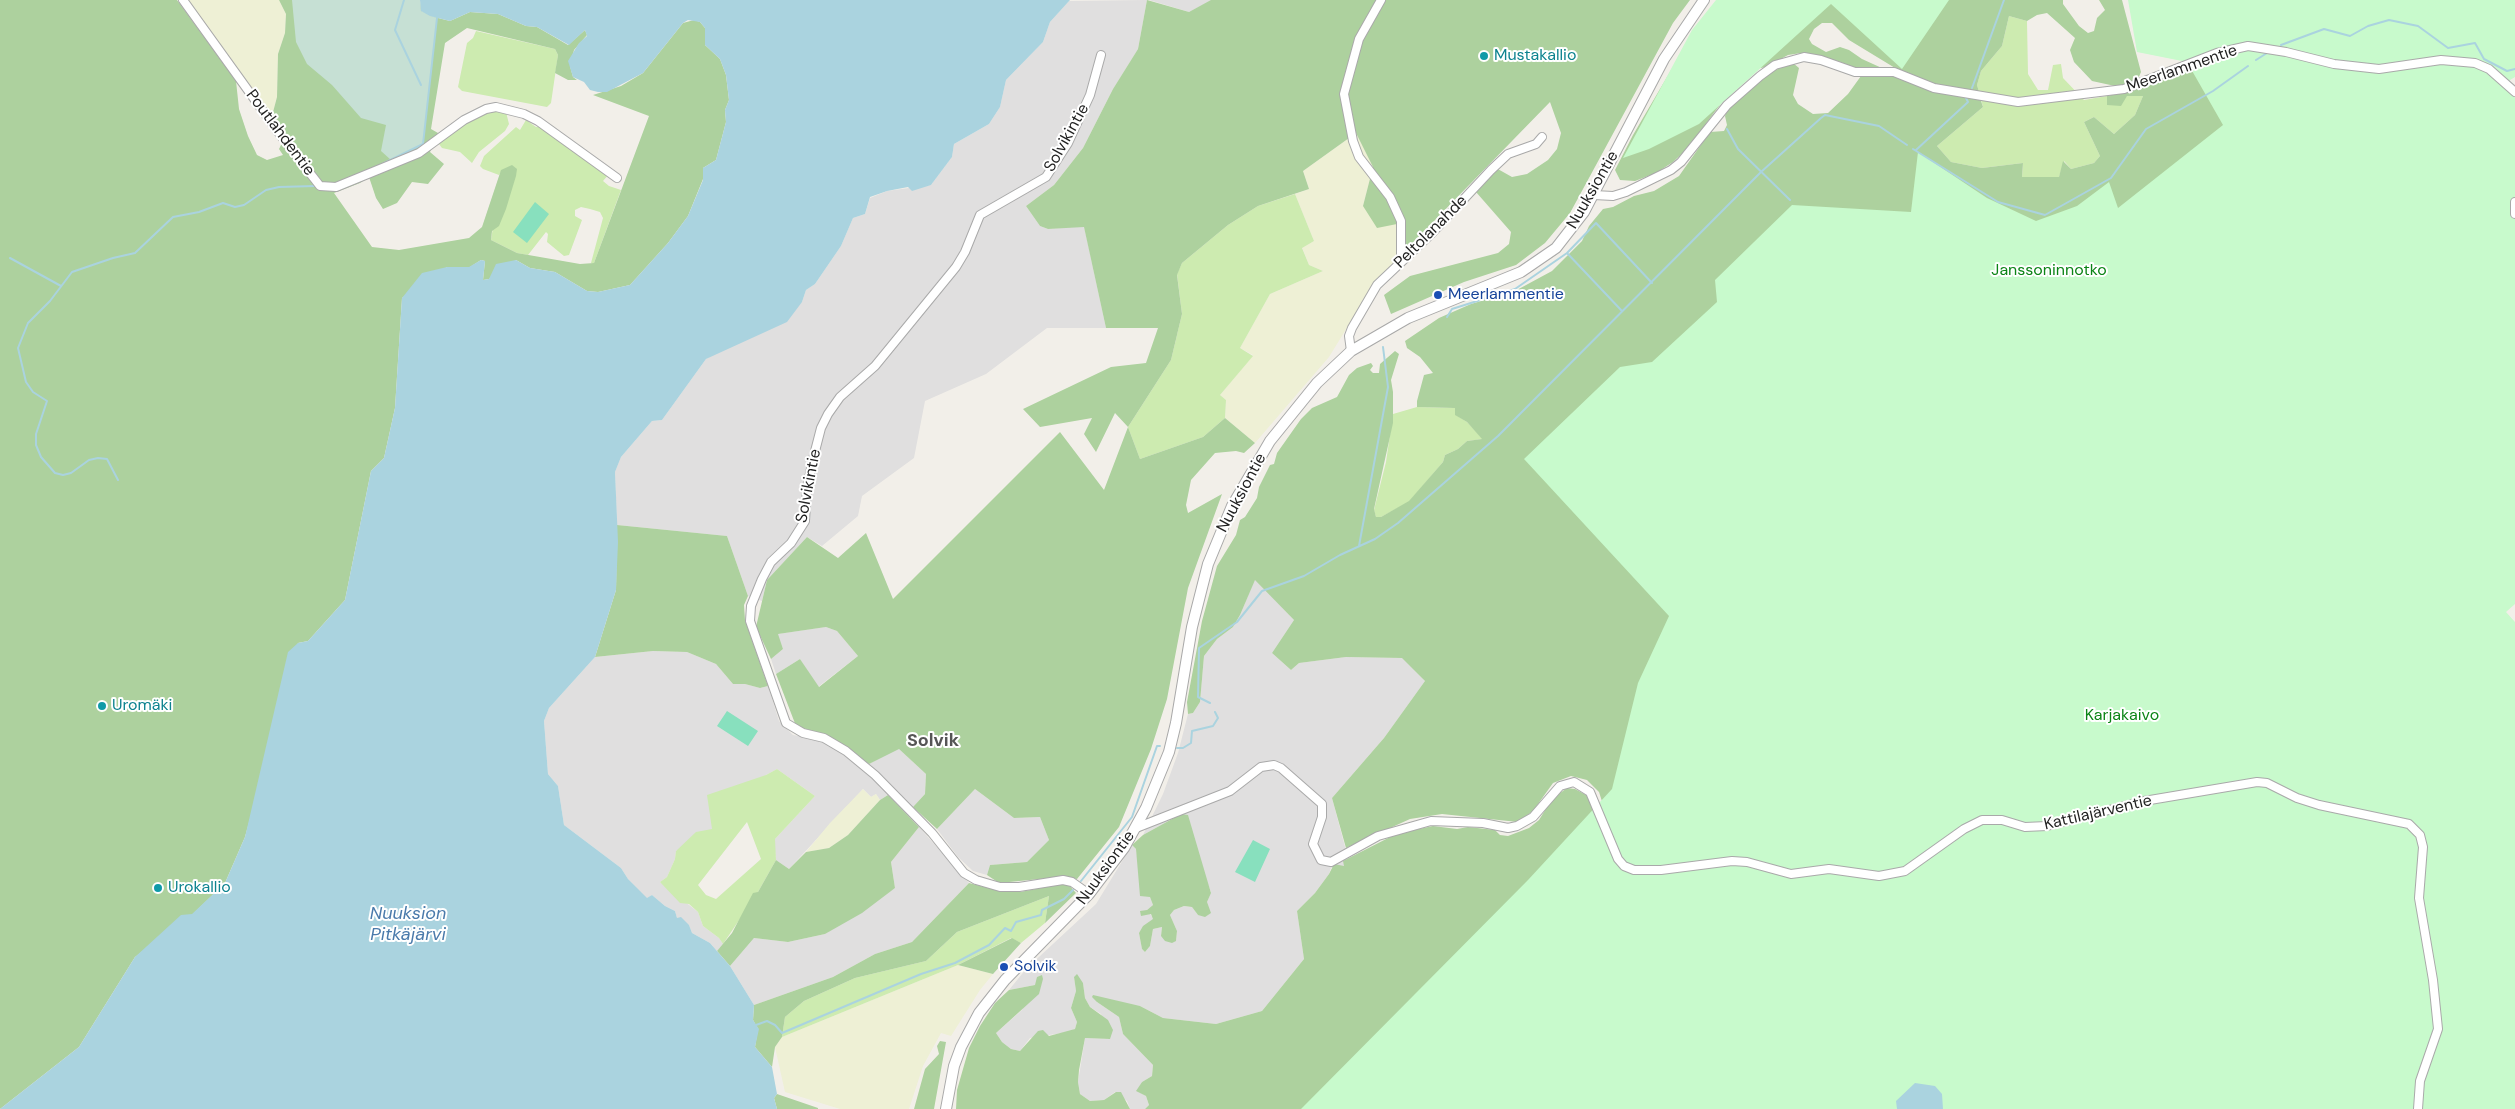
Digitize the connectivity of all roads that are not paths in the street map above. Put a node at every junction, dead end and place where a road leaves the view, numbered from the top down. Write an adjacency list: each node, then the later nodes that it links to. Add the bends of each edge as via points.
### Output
1 (183, 0): 7 (street, Poutlahdentie, via 320,186 336,187 419,153 464,120 496,107 519,112 538,121)
2 (1381, 0): 11 (street, via 1359,39 1344,94 1359,157 1390,197 1401,221)
3 (1704, 0): 8 (street, Nuuksiontie, via 1664,59)
4 (1101, 55): 14 (street, Solvikintie, via 1090,95 1068,143 1046,176 980,215 956,267 875,366 840,396 828,414 813,459 805,521 772,562 750,612 752,628 786,723 803,733 824,738 875,775 932,833 964,873 1000,887 1063,880 1072,882)
5 (2515, 92): 8 (street, Meerlammentie, via 2489,69 2468,61 2441,60 2379,69 2334,64 2248,46 2217,53 2124,89 2018,102 1934,88 1894,72 1855,72 1804,57 1775,65 1747,86 1671,170 1626,192 1613,196)
6 (1542, 137): 11 (street, Peltolanahde, via 1536,144 1508,154)
7 (617, 178)
8 (1594, 195): 12 (street, Nuuksiontie, via 1572,231 1529,268 1408,318)
9 (2515, 202): 10 (street)
10 (2515, 214)
11 (1401, 262): 12 (street, Peltolanahde, via 1377,285 1352,328 1349,336)
12 (1351, 351): 13 (street, Nuuksiontie, via 1328,371 1290,416 1257,460 1232,506 1198,598 1169,752)
13 (1136, 828): 14 (street, Nuuksiontie); 16 (street, Kattilajärventie, via 1230,790 1261,767 1274,765 1322,804 1322,817 1313,844 1321,860 1331,862 1378,836 1431,821 1483,823 1508,828 1517,826 1533,818 1560,786 1574,782 1590,792 1618,859 1634,870 1732,861 1791,874 1829,869 1879,876 1905,871 1982,820 2002,820 2025,827 2047,826 2144,801 2267,783 2319,805 2409,824 2420,835 2423,847 2419,898 2438,1029 2420,1082)
14 (1089, 894): 15 (street, Nuuksiontie, via 1005,980 979,1013 954,1066)
15 (946, 1109)
16 (2418, 1109)

